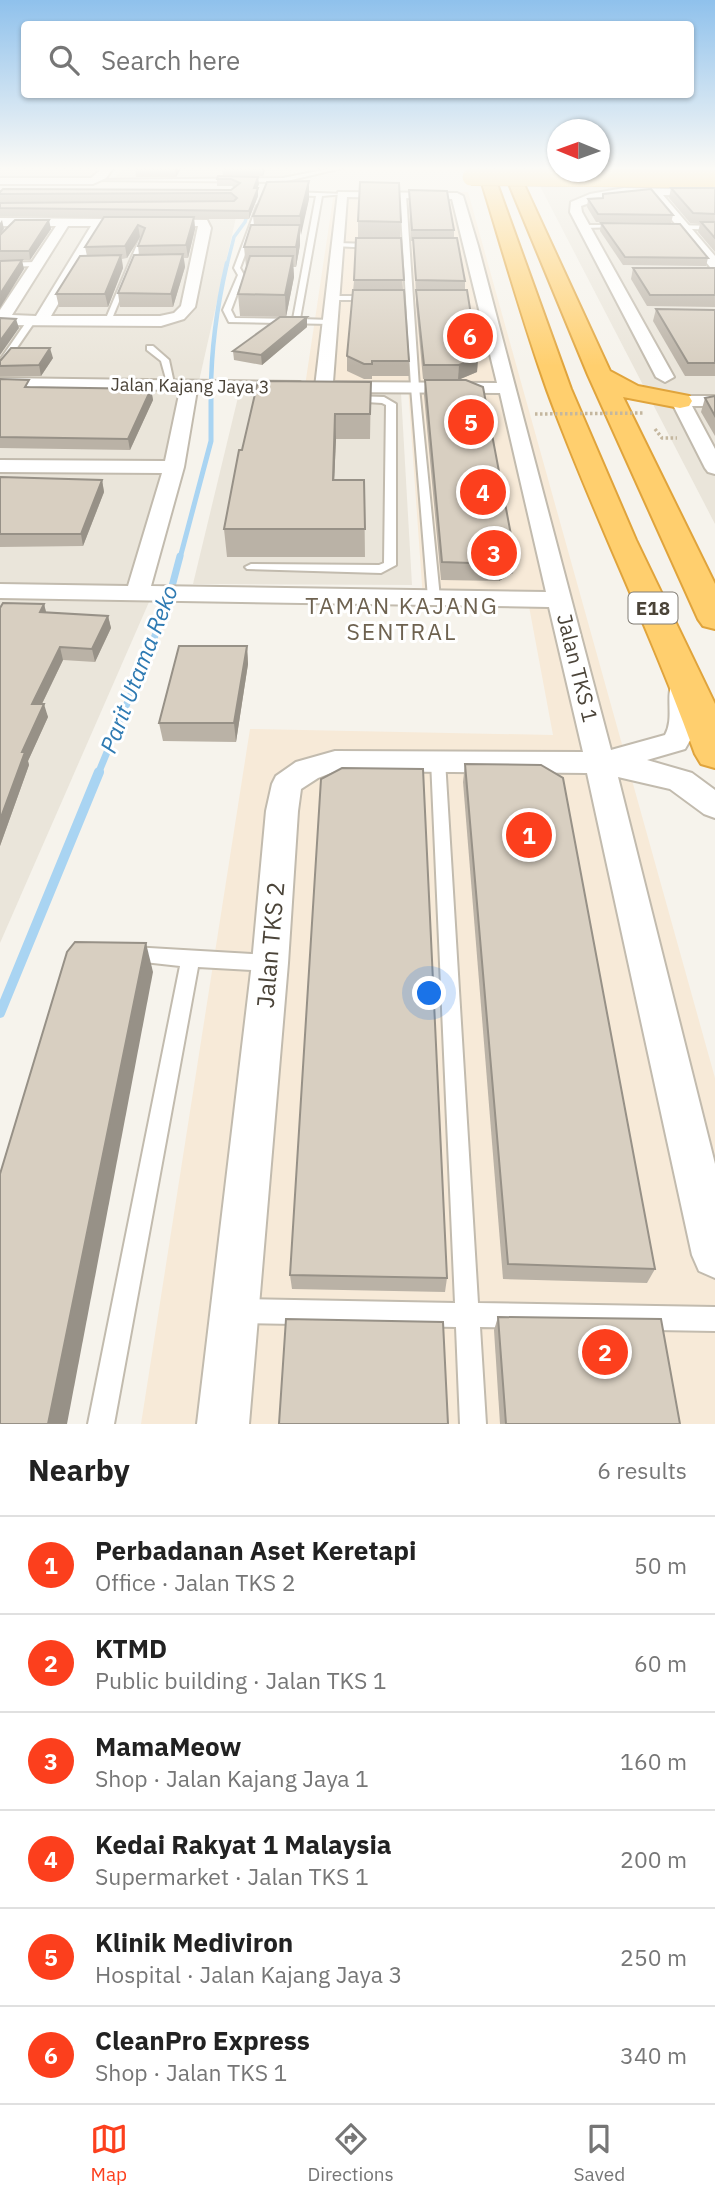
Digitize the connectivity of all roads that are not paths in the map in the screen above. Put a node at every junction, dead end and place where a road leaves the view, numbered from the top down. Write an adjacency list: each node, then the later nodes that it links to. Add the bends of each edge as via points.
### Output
1 (57, 233): 28 (street)
2 (74, 233): 35 (street)
3 (95, 233): 42 (street, via 80,264)
4 (203, 233): 44 (street, via 191,262 188,307 179,316 161,321)
5 (250, 233): 15 (lane)
6 (312, 233): 18 (lane)
7 (337, 233): 20 (street)
8 (405, 233): 23 (lane)
9 (464, 233): 57 (street, Jalan TKS 1)
10 (492, 233): 41 (highway, via 518,305)
11 (499, 233): 41 (highway, E18)
12 (539, 233): 51 (highway, E18)
13 (589, 233): 52 (street, via 638,313)
14 (690, 233): 29 (street)
15 (248, 240): 16 (lane); 31 (lane, via 237,268)
16 (260, 240)
17 (298, 240): 18 (lane)
18 (311, 240): 34 (lane)
19 (141, 241): 26 (lane)
20 (336, 245): 21 (lane); 36 (street)
21 (378, 246)
22 (392, 246): 23 (lane)
23 (406, 246): 24 (lane); 39 (lane)
24 (419, 246)
25 (121, 263): 26 (lane)
26 (132, 263): 27 (lane); 44 (lane)
27 (145, 263)
28 (37, 264): 30 (lane); 43 (street)
29 (715, 264)
30 (0, 265)
31 (240, 272): 32 (lane); 45 (lane, via 227,310 232,320)
32 (253, 272)
33 (292, 272): 34 (lane)
34 (305, 272): 45 (lane)
35 (47, 277)
36 (333, 298): 37 (lane); 46 (street)
37 (385, 298)
38 (398, 298): 39 (lane)
39 (411, 298): 40 (lane); 56 (lane)
40 (423, 298)
41 (533, 316): 72 (highway, E18, via 621,540)
42 (30, 317): 43 (street); 44 (street); 49 (lane)
43 (0, 320)
44 (107, 321)
45 (296, 322): 46 (lane)
46 (331, 322): 58 (street)
47 (150, 348): 54 (lane)
48 (0, 349): 49 (lane)
49 (13, 349): 50 (lane)
50 (0, 366)
51 (600, 375): 60 (highway, via 631,392); 62 (highway, E18)
52 (665, 377)
53 (0, 383): 54 (street, Jalan Kajang Jaya 3)
54 (185, 386): 55 (street, Jalan Kajang Jaya 3); 64 (street, via 185,421)
55 (269, 386): 58 (street, Jalan Kajang Jaya 3); 59 (lane, via 267,396)
56 (415, 387): 57 (street, Jalan Kajang Jaya 3); 58 (street, Jalan Kajang Jaya 3); 69 (lane)
57 (506, 388): 70 (street, Jalan TKS 1)
58 (322, 392): 66 (lane, via 391,404 390,565 381,569)
59 (296, 397)
60 (680, 401): 61 (street); 62 (highway, via 641,408); 65 (street)
61 (715, 401)
62 (635, 422): 71 (highway, E18)
63 (0, 466): 64 (street)
64 (174, 467): 68 (street)
65 (715, 468)
66 (251, 567)
67 (0, 591): 68 (street)
68 (142, 594): 69 (street)
69 (434, 598): 70 (street)
70 (560, 600): 75 (street, Jalan TKS 1)
71 (715, 619)
72 (685, 675): 73 (highway, E18); 75 (street, Jalan TKS 2, via 683,728 675,742)
73 (715, 754)
74 (438, 760): 75 (street, Jalan TKS 2); 79 (street, Jalan TKS 2, via 335,761 307,770 287,784); 82 (lane)
75 (600, 763): 76 (street, Jalan TKS 2, via 681,781); 80 (street, Jalan TKS 1)
76 (715, 806)
77 (118, 954): 78 (lane)
78 (190, 959): 79 (lane); 84 (lane)
79 (270, 963): 81 (street, Jalan TKS 2)
80 (715, 1255)
81 (235, 1311): 82 (lane); 85 (street, Jalan TKS 2)
82 (467, 1315): 83 (lane); 86 (lane)
83 (715, 1319)
84 (101, 1424)
85 (223, 1424)
86 (473, 1424)

